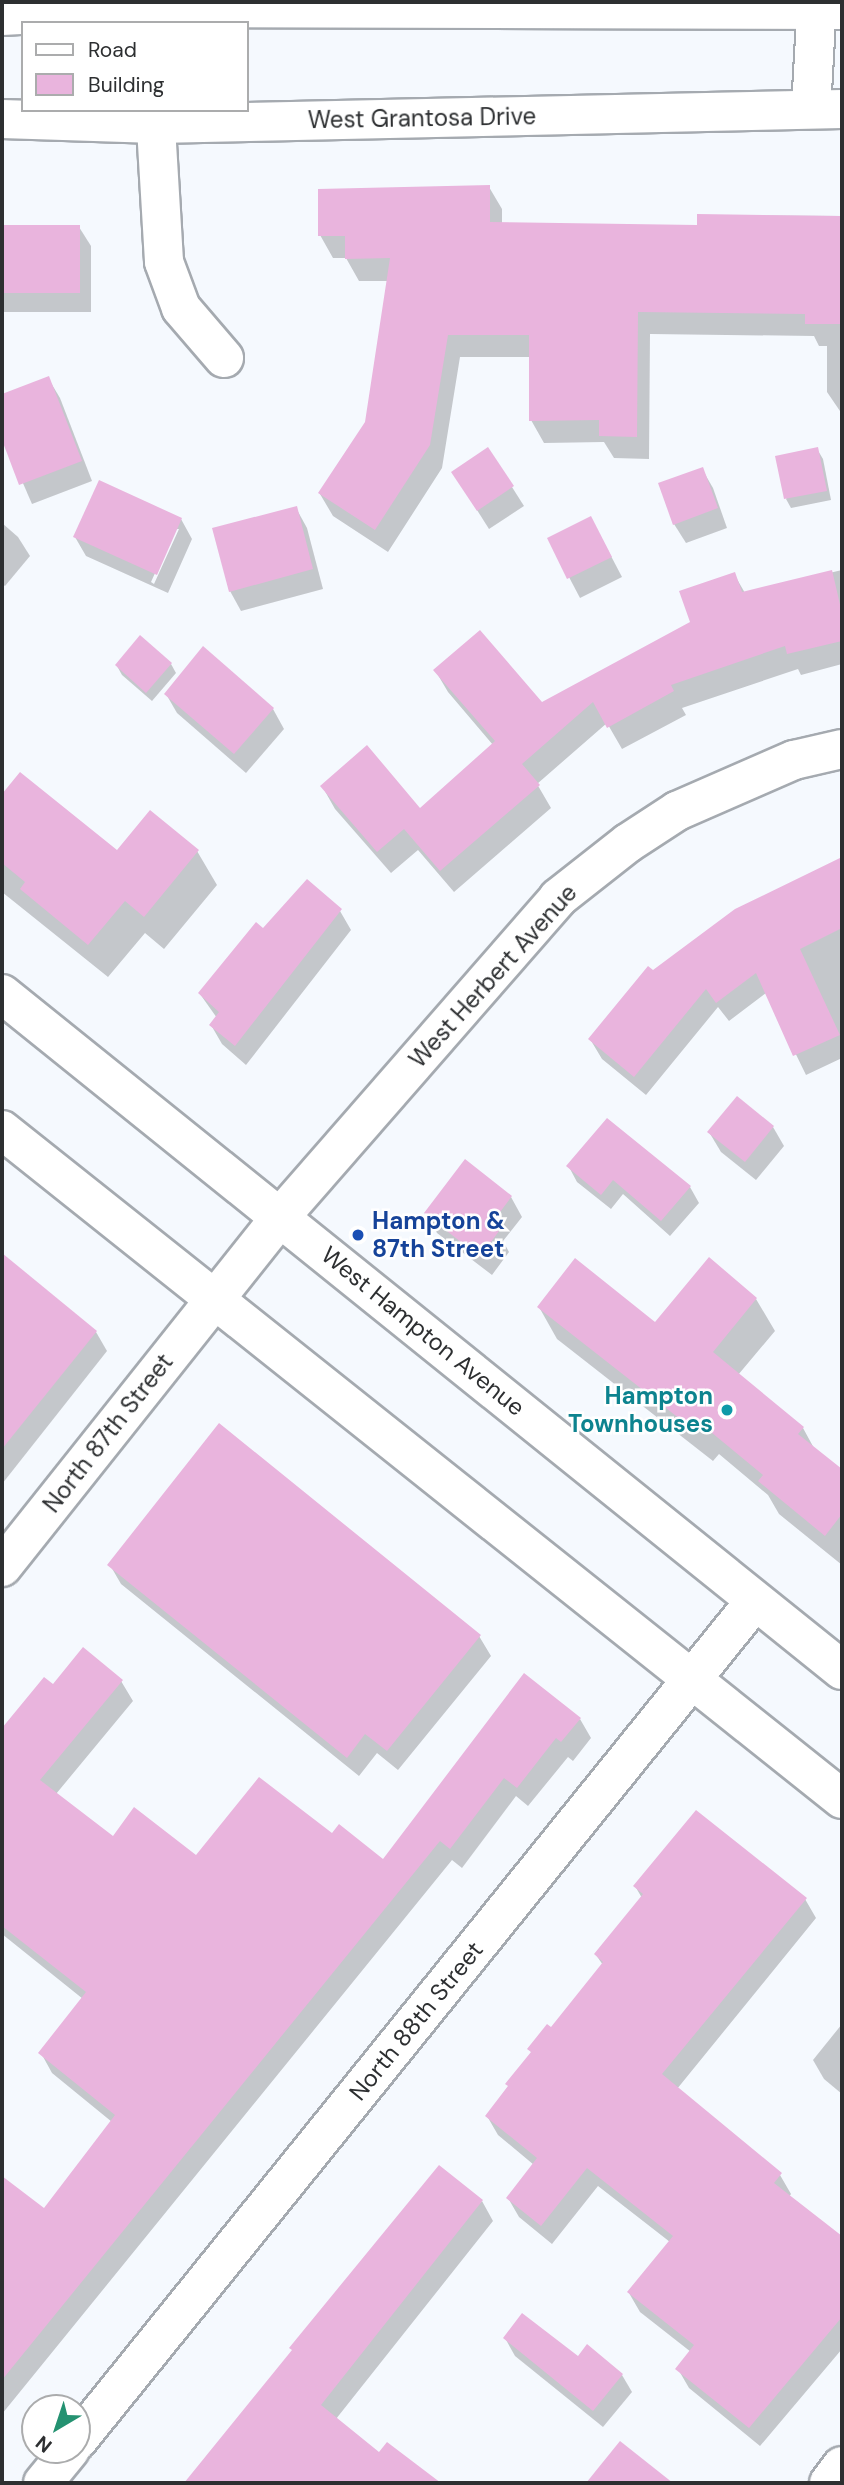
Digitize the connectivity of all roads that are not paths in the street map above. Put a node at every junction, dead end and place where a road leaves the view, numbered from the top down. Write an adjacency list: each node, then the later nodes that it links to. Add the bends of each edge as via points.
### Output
1 (825, 8): 3 (street); 4 (street)
2 (2, 16): 3 (street)
3 (150, 16)
4 (827, 109): 5 (street, West Grantosa Drive)
5 (155, 117): 6 (street, West Grantosa Drive); 7 (street, via 164,262 181,308)
6 (2, 119)
7 (224, 358)
8 (842, 749): 11 (street, West Herbert Avenue, via 794,760 677,811 558,898)
9 (2, 994): 11 (street, West Hampton Avenue)
10 (2, 1130): 12 (street)
11 (281, 1216): 12 (street, West Herbert Avenue); 14 (street, West Hampton Avenue)
12 (214, 1298): 13 (street, North 87th Street); 16 (street)
13 (2, 1567)
14 (755, 1601): 15 (street, West Hampton Avenue); 16 (street, North 88th Street)
15 (842, 1670)
16 (692, 1679): 17 (street); 18 (street, North 88th Street)
17 (842, 1799)
18 (91, 2424)
19 (59, 2464): 21 (street)
20 (842, 2466): 22 (street)
21 (43, 2483)
22 (829, 2483)

